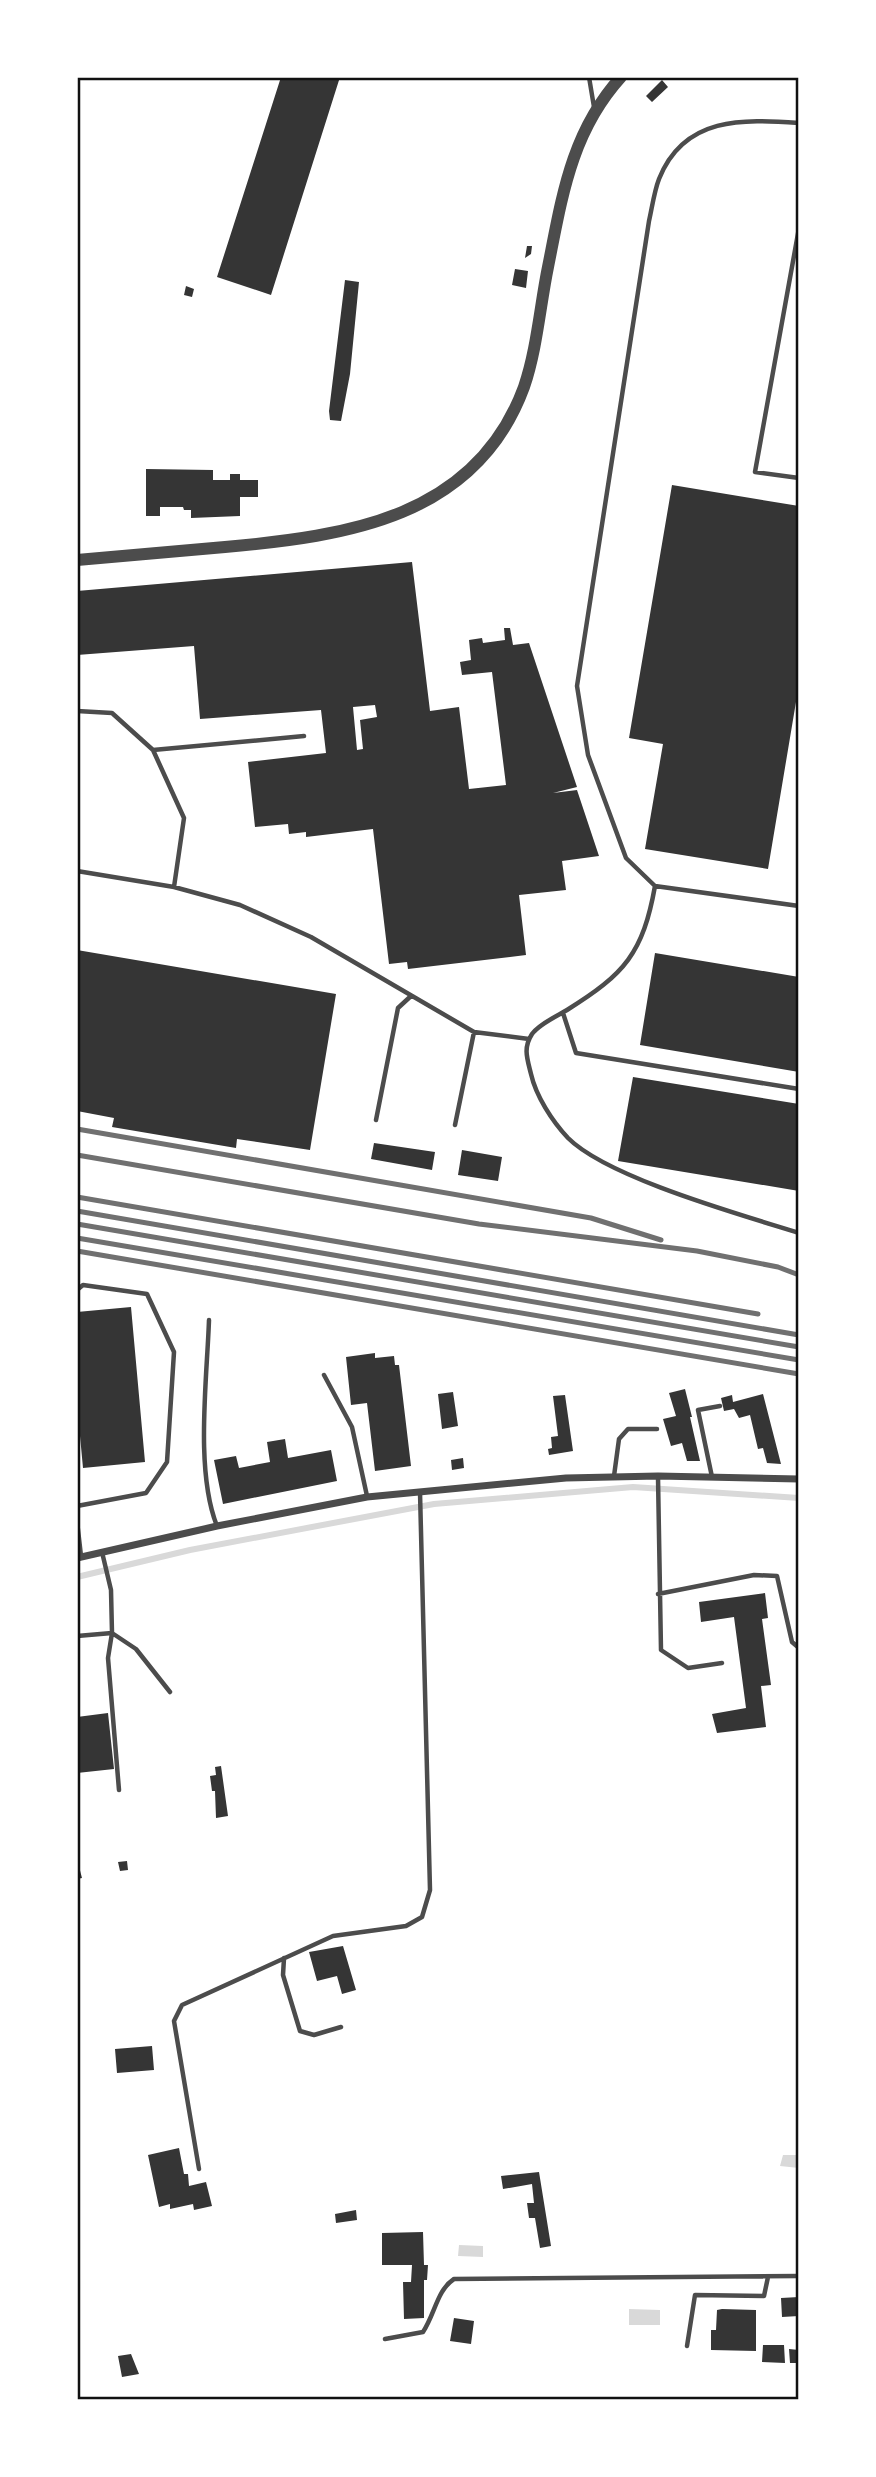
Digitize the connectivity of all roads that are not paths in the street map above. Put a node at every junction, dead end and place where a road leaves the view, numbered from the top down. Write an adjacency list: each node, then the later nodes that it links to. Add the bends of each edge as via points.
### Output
1 (589, 77): 3 (lane)
2 (621, 77): 3 (street)
3 (594, 109): 7 (street, via 567,181 524,386 495,439 454,484 424,504 337,533)
4 (799, 122): 12 (lane, via 743,120 713,126 684,141 659,178 649,221 577,686 588,755 626,858)
5 (799, 228): 6 (lane, via 755,472)
6 (799, 478)
7 (77, 560)
8 (77, 711): 10 (lane, via 112,713)
9 (304, 736): 10 (lane)
10 (153, 750): 13 (lane, via 184,818)
11 (77, 871): 13 (lane)
12 (655, 886): 14 (lane); 16 (lane, via 648,925 634,954 604,987)
13 (174, 887): 15 (lane, via 240,905 311,937)
14 (799, 906)
15 (411, 996): 17 (lane); 20 (lane, via 398,1008)
16 (563, 1013): 18 (lane); 19 (lane, via 576,1053)
17 (474, 1032): 18 (lane); 21 (lane)
18 (529, 1039): 22 (lane, via 525,1048 535,1091 569,1138 608,1166)
19 (799, 1089)
20 (376, 1120)
21 (455, 1125)
22 (799, 1233)
23 (77, 1290): 34 (lane, via 83,1285 147,1294 174,1352 167,1462 145,1493)
24 (209, 1320): 36 (lane, via 204,1444)
25 (324, 1375): 33 (lane, via 352,1427)
26 (720, 1406): 30 (lane, via 698,1410)
27 (657, 1429): 29 (lane, via 628,1429 619,1438)
28 (658, 1476): 29 (street); 30 (street); 39 (lane)
29 (614, 1477): 32 (street)
30 (712, 1478): 31 (street)
31 (799, 1479)
32 (420, 1492): 33 (street); 46 (lane, via 430,1890 422,1917 406,1926 333,1936)
33 (367, 1497): 36 (street)
34 (77, 1506)
35 (77, 1521): 38 (lane)
36 (218, 1526): 37 (street)
37 (102, 1552): 38 (street); 40 (lane, via 111,1590)
38 (79, 1558)
39 (659, 1594): 42 (lane, via 754,1574 777,1576 792,1642); 43 (lane, via 661,1650 688,1668)
40 (112, 1633): 41 (lane); 44 (lane, via 136,1648); 45 (lane, via 108,1658)
41 (77, 1636)
42 (799, 1648)
43 (722, 1662)
44 (170, 1692)
45 (119, 1790)
46 (285, 1957): 47 (lane, via 283,1975 300,2031 314,2035); 48 (lane, via 182,2005 174,2021)
47 (341, 2027)
48 (199, 2169)
49 (768, 2277): 50 (lane); 51 (lane, via 454,2279 443,2286 423,2332); 52 (lane, via 764,2296 695,2295)
50 (799, 2277)
51 (385, 2339)
52 (687, 2346)

